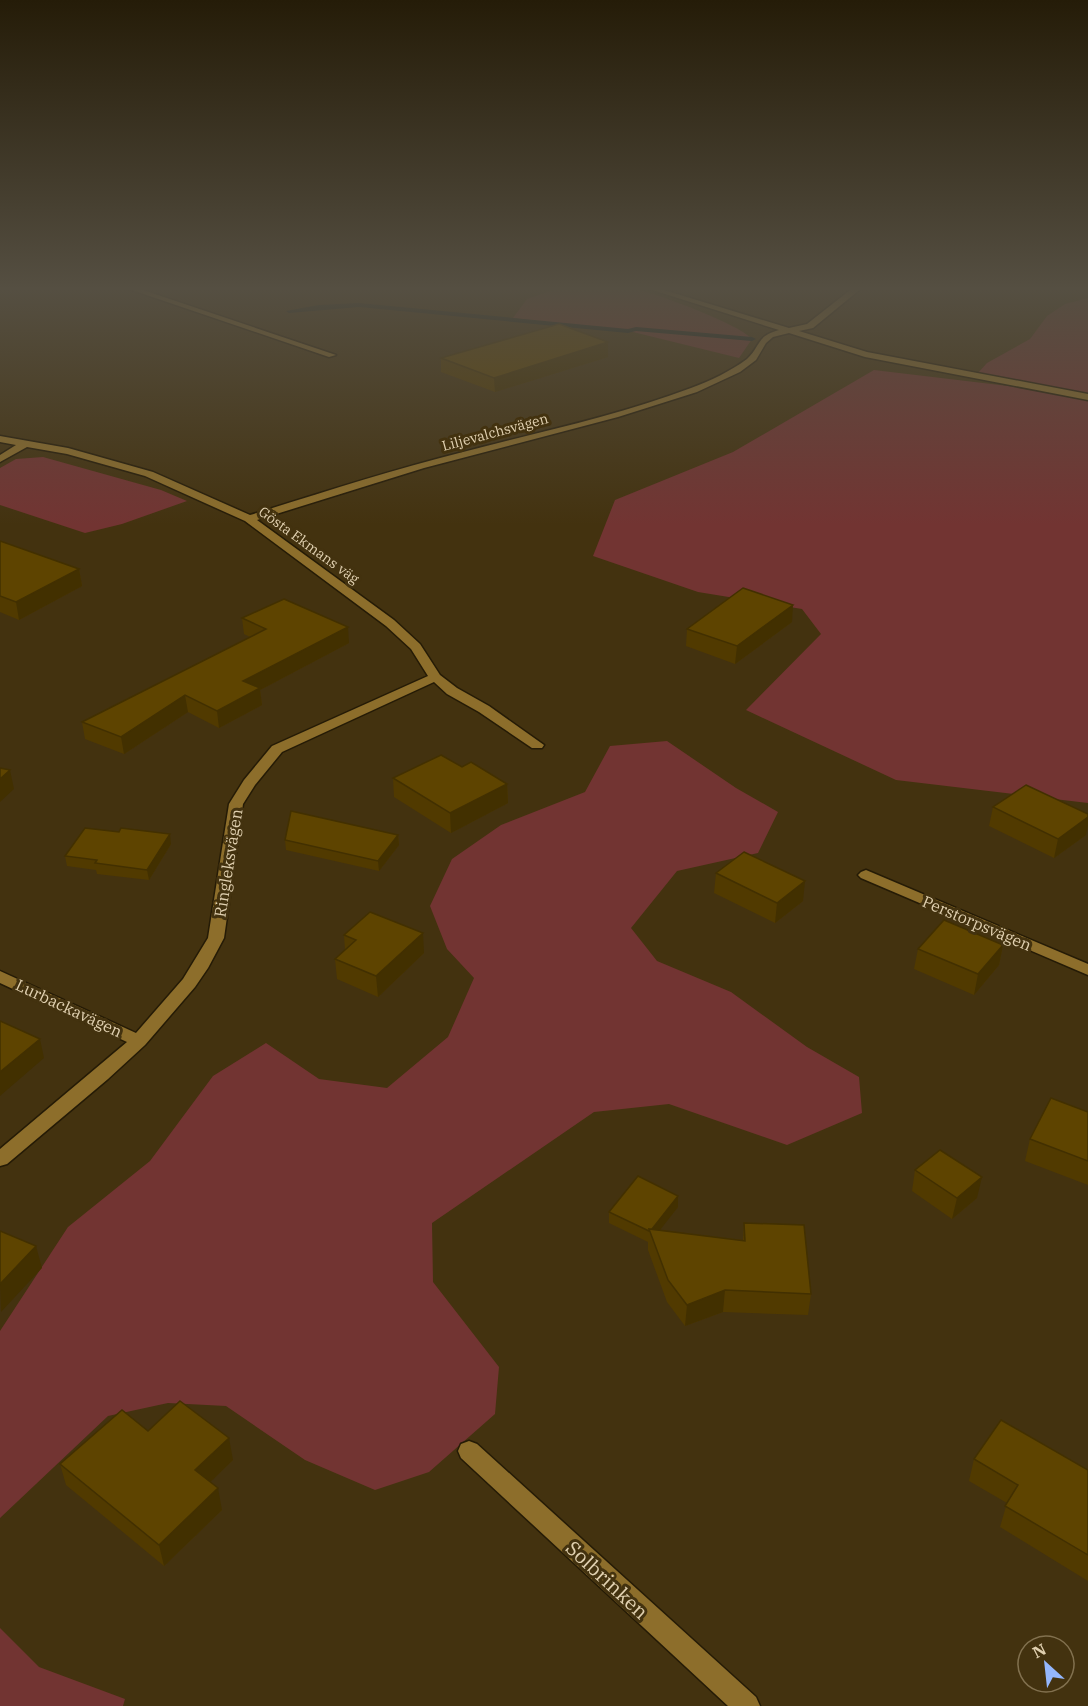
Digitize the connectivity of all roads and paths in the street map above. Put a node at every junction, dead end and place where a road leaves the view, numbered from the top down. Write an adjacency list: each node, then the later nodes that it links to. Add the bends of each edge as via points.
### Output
1 (742, 367): 7 (street, Liljevalchsvägen, via 670,399 420,466)
2 (930, 367): 3 (street)
3 (1088, 397)
4 (0, 439): 5 (street, Gösta Ekmans väg)
5 (24, 444): 6 (street); 7 (street, Gösta Ekmans väg, via 68,451 149,474)
6 (0, 459)
7 (249, 519): 8 (street, Gösta Ekmans väg, via 390,623 416,647)
8 (435, 677): 9 (street); 13 (street, Ringleksvägen, via 277,749 262,766 236,804 216,939 189,983)
9 (537, 745)
10 (866, 875): 11 (street, Perstorpsvägen)
11 (1088, 970)
12 (0, 976): 13 (street, Lurbackavägen)
13 (138, 1041): 14 (street, Ringleksvägen)
14 (0, 1159)
15 (469, 1451): 16 (street, Solbrinken)
16 (747, 1706)

